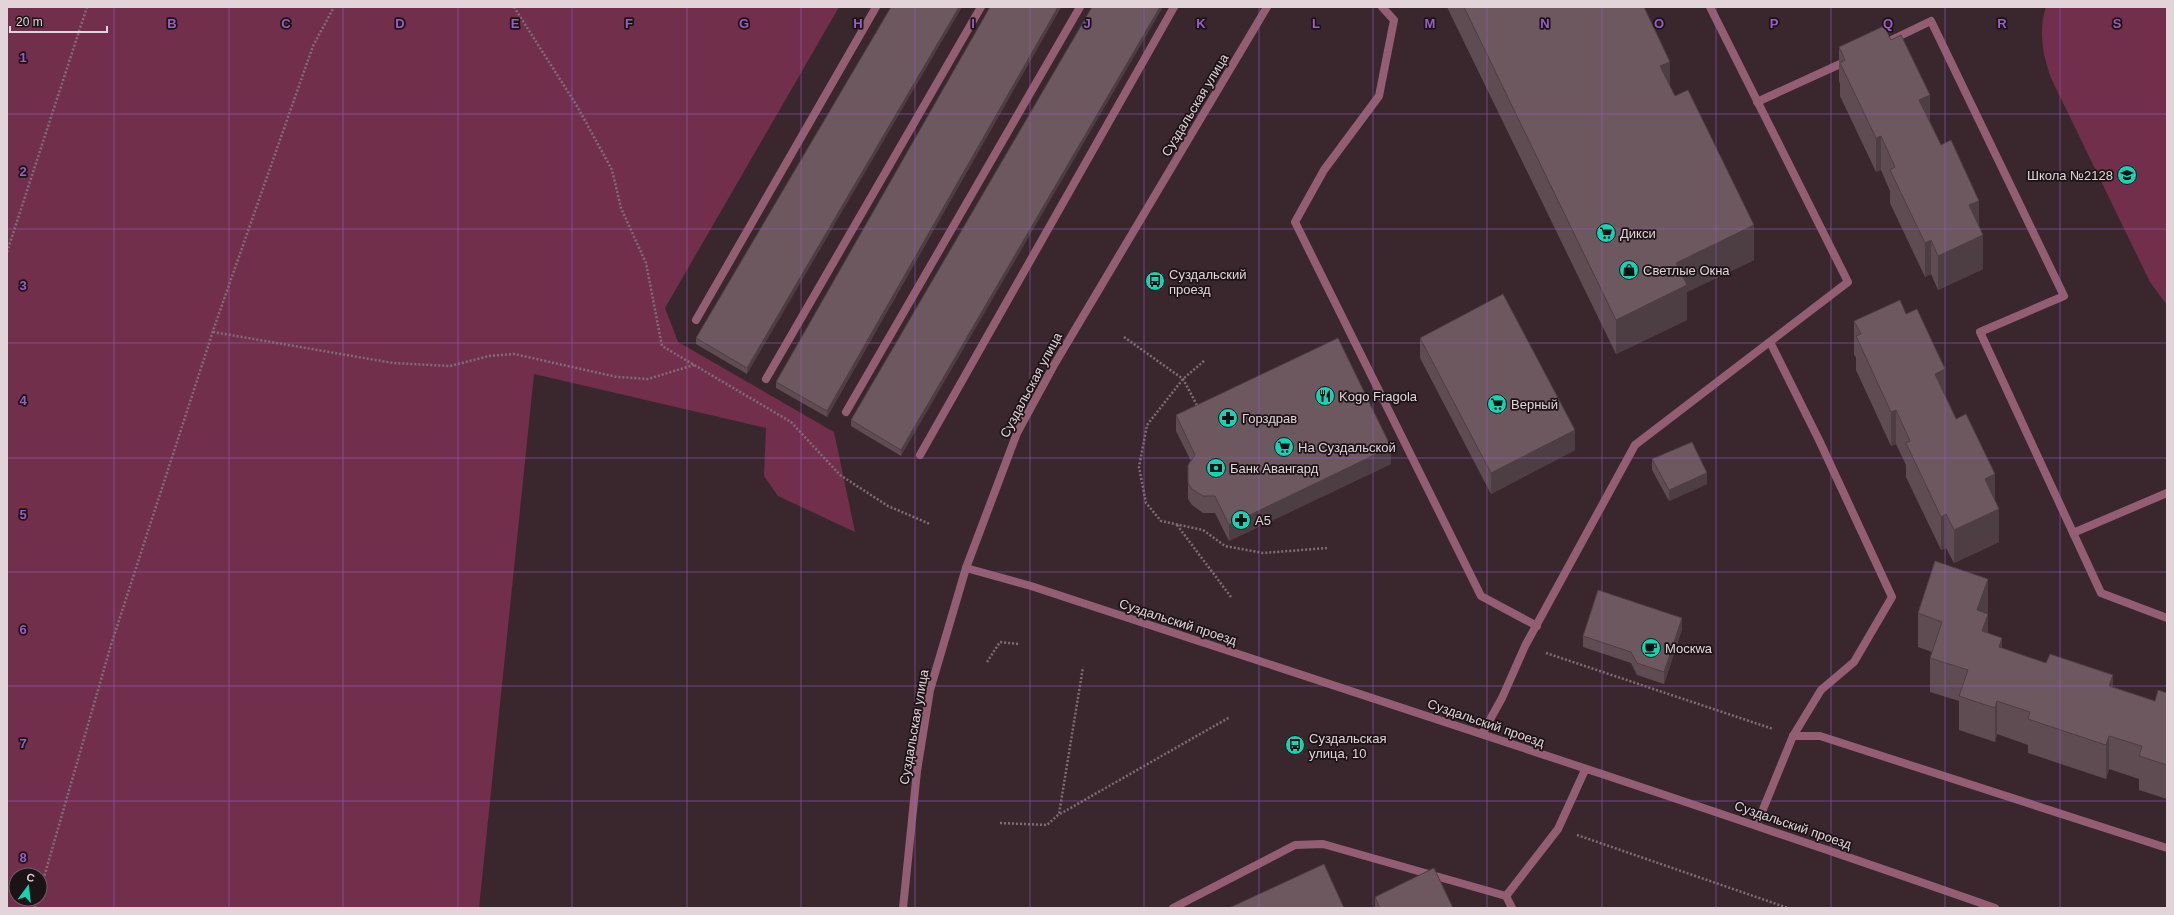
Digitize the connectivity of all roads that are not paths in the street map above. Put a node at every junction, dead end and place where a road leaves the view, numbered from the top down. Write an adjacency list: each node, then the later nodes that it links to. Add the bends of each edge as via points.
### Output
1 (876, 7): 11 (street)
2 (981, 7): 13 (street)
3 (1080, 7): 14 (street)
4 (1174, 7): 15 (street)
5 (1267, 7): 18 (street, Суздальская улица, via 1054,365 1017,433)
6 (1382, 7): 20 (street, via 1394,20 1379,96 1324,170 1295,222 1481,596)
7 (1710, 7): 10 (street)
8 (1876, 47): 17 (street, via 1932,21 2064,296 1980,332)
9 (1855, 57): 10 (street)
10 (1757, 102): 12 (street, via 1848,282)
11 (696, 320)
12 (1770, 342): 20 (street, via 1635,444); 22 (street, via 1892,597 1854,662 1821,690)
13 (766, 380)
14 (846, 412)
15 (920, 455)
16 (2167, 493): 17 (street)
17 (2073, 533): 19 (street, via 2101,593)
18 (966, 568): 21 (street, Суздальский проезд, via 1031,586); 27 (street, Суздальская улица, via 930,690)
19 (2167, 618)
20 (1537, 626): 21 (street)
21 (1482, 734): 23 (street, Суздальский проезд)
22 (1793, 736): 24 (street); 25 (street, via 1820,736)
23 (1585, 770): 24 (street, Суздальский проезд); 26 (street, via 1558,828)
24 (1757, 824): 30 (street, Суздальский проезд)
25 (2167, 848)
26 (1506, 896): 28 (street, via 1323,844 1295,845); 29 (street)
27 (903, 908)
28 (1173, 908)
29 (1512, 908)
30 (1995, 908)

